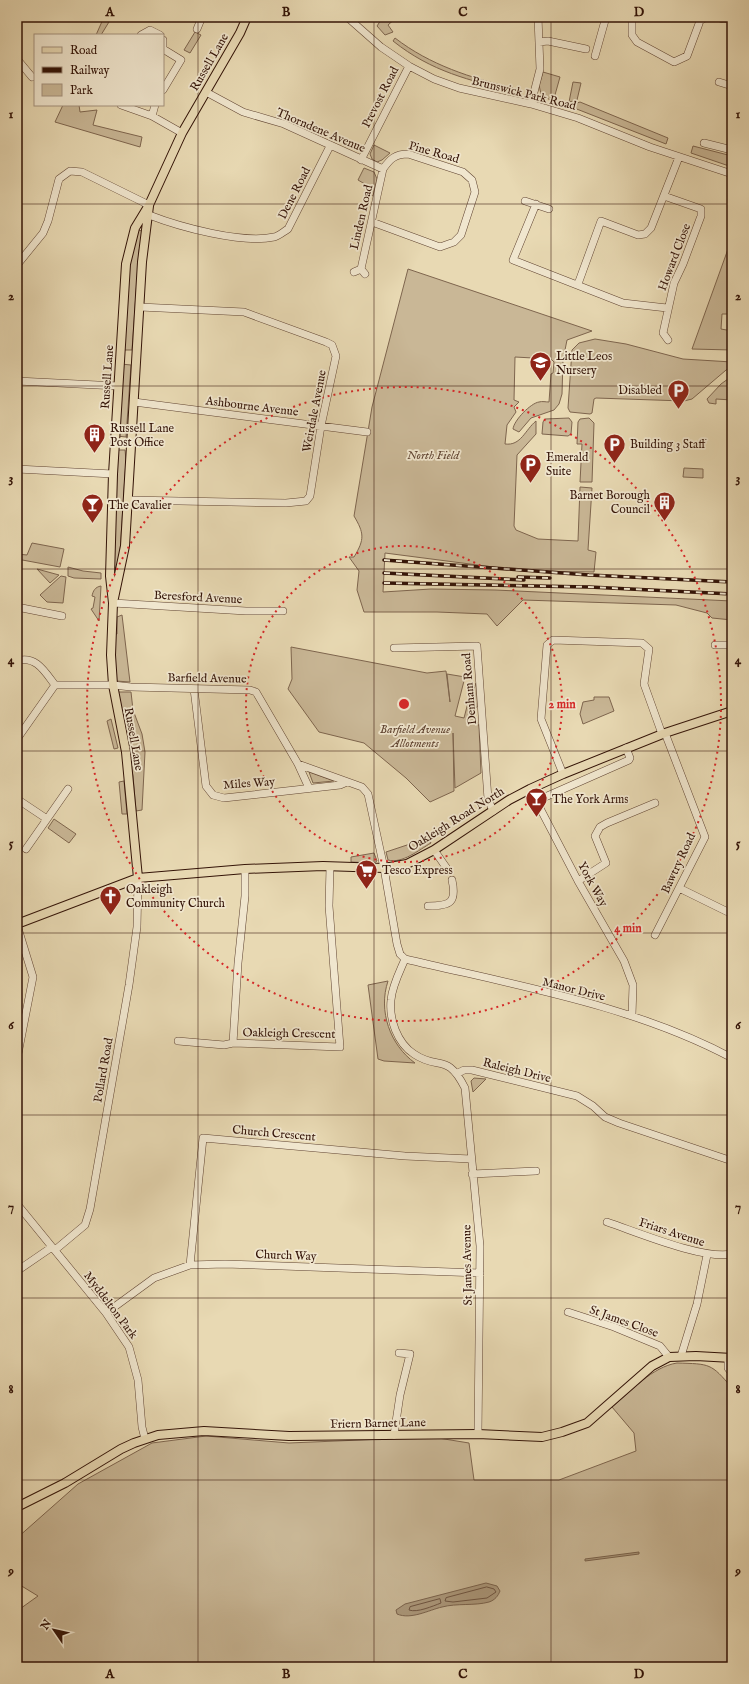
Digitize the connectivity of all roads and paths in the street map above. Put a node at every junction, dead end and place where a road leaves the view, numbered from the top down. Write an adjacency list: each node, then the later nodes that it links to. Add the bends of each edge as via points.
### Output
1 (203, 17): 10 (street)
2 (247, 17): 23 (main road, Russell Lane)
3 (346, 17): 18 (street, Brunswick Park Road, via 381,47)
4 (538, 17): 13 (street)
5 (606, 17): 16 (street)
6 (632, 17): 7 (street, via 632,35 637,42 674,62 687,56 700,21)
7 (706, 17)
8 (715, 17): 9 (street)
9 (724, 17)
10 (197, 29)
11 (143, 34): 12 (street, via 150,30)
12 (158, 34)
13 (539, 42): 14 (street, via 548,41); 24 (street, via 540,69)
14 (586, 49)
15 (164, 51): 22 (street, via 181,60)
16 (595, 56)
17 (17, 59): 19 (street)
18 (409, 66): 24 (street, Brunswick Park Road, via 459,88); 33 (street, Prevost Road)
19 (32, 77)
20 (719, 82): 21 (street)
21 (732, 86)
22 (164, 88)
23 (206, 92): 28 (main road, Russell Lane); 30 (street, Thorndene Avenue, via 243,112 284,124)
24 (531, 104): 32 (street, Brunswick Park Road, via 599,125)
25 (124, 106): 27 (street)
26 (154, 106): 27 (street)
27 (152, 116): 28 (street)
28 (182, 133): 39 (main road, Russell Lane)
29 (704, 144): 31 (street)
30 (330, 146): 33 (street, Thorndene Avenue); 41 (street, Dene Road, via 288,229 276,237 261,239 225,236)
31 (732, 150)
32 (679, 157): 35 (street, Brunswick Park Road); 36 (street)
33 (361, 160): 34 (street, Thorndene Avenue)
34 (383, 169): 42 (street, Linden Road); 42 (street, Pine Road, via 390,159 400,154 408,154 463,172 472,180 475,192 461,235 447,245 440,247)
35 (732, 174)
36 (664, 196): 45 (street, via 651,228 645,234 638,235 601,221); 47 (street, Howard Close, via 697,207 701,210 702,216)
37 (525, 201): 38 (street)
38 (536, 204): 40 (street); 45 (street, Howard Close, via 513,260)
39 (149, 205): 41 (main road, Russell Lane); 43 (street, via 82,172 70,171 60,179 43,233); 49 (main road, Russell Lane, via 135,228 129,252)
40 (549, 209)
41 (149, 215): 46 (main road, Russell Lane, via 142,262)
42 (372, 222): 44 (street, Linden Road, via 363,272)
43 (17, 265)
44 (354, 272)
45 (578, 284): 47 (street, Howard Close, via 623,303)
46 (140, 307): 50 (main road, Russell Lane); 54 (street, Weirdale Avenue, via 244,312 332,345 336,356)
47 (667, 308): 48 (street, via 663,332)
48 (668, 340)
49 (121, 356): 50 (main road); 52 (main road, Russell Lane)
50 (136, 358): 53 (main road, Russell Lane)
51 (17, 381): 52 (street)
52 (118, 386): 56 (main road, Russell Lane)
53 (134, 402): 54 (street, Ashbourne Avenue); 57 (main road, Russell Lane)
54 (321, 426): 55 (street, Ashbourne Avenue); 60 (street, Weirdale Avenue, via 310,496 306,501 286,503)
55 (366, 432)
56 (116, 442): 57 (main road); 59 (main road, Russell Lane)
57 (132, 443): 60 (main road, Russell Lane)
58 (17, 469): 59 (street)
59 (113, 474): 61 (main road, Russell Lane, via 110,576)
60 (129, 500): 61 (main road, Russell Lane, via 123,560)
61 (113, 603): 63 (street, Beresford Avenue); 69 (main road, Russell Lane)
62 (17, 607): 64 (street)
63 (283, 611)
64 (62, 616)
65 (715, 645): 66 (street)
66 (732, 645)
67 (394, 648): 87 (street, Denham Road, via 477,646 488,799)
68 (17, 661): 70 (street, via 34,661)
69 (113, 685): 70 (street, Barfield Avenue); 71 (street, Barfield Avenue); 95 (main road, Russell Lane, via 126,752)
70 (55, 686): 74 (street)
71 (194, 689): 76 (street, Barfield Avenue, via 256,692); 81 (street, Miles Way, via 206,786 213,795 224,798)
72 (732, 711): 73 (main road, Oakleigh Road North)
73 (663, 733): 75 (main road, Oakleigh Road North); 78 (street, Bawtry Road, via 644,684 649,649 642,643 553,640 548,645 541,719); 98 (street, Bawtry Road, via 705,837)
74 (17, 739)
75 (626, 748): 77 (main road, Oakleigh Road North); 79 (street, via 629,760)
76 (298, 764): 80 (street); 81 (street)
77 (580, 767): 78 (main road, Oakleigh Road North); 79 (street)
78 (563, 774): 83 (main road, Oakleigh Road North)
79 (585, 778): 85 (street)
80 (347, 782): 81 (street, Miles Way); 92 (street, via 362,787 368,794)
81 (309, 788)
82 (68, 789): 88 (street)
83 (530, 789): 85 (street, York Way); 87 (main road, Oakleigh Road North)
84 (17, 799): 88 (street)
85 (536, 801): 97 (street, York Way)
86 (655, 803): 97 (street, via 600,827 596,836 606,863)
87 (494, 811): 90 (main road, Oakleigh Road North)
88 (47, 819): 89 (street)
89 (26, 849)
90 (434, 850): 92 (main road, Oakleigh Road North, via 407,864); 94 (street)
91 (330, 867): 92 (main road, Oakleigh Road North); 93 (main road, Oakleigh Road North); 106 (street, Oakleigh Crescent, via 329,906 340,1047)
92 (384, 868): 103 (street, via 396,944)
93 (245, 869): 95 (main road, Oakleigh Road North); 106 (street, Oakleigh Crescent)
94 (448, 870)
95 (138, 878): 101 (main road, Oakleigh Road North); 116 (street, Pollard Road, via 137,928 131,971 90,1209 85,1225)
96 (452, 880): 99 (street, via 453,899 444,906)
97 (578, 881): 104 (street, York Way, via 629,973 633,986)
98 (679, 888): 100 (street); 102 (street, Bawtry Road)
99 (428, 906)
100 (732, 914)
101 (17, 924): 108 (street, via 34,977)
102 (655, 935)
103 (405, 959): 104 (street, Manor Drive); 109 (street, via 391,999 398,1038 414,1054 446,1064)
104 (632, 1015): 107 (street, Manor Drive, via 698,1040)
105 (178, 1041): 106 (street, via 224,1045)
106 (233, 1043)
107 (732, 1058)
108 (17, 1059)
109 (458, 1073): 110 (street, St James Avenue, via 465,1088); 111 (street, Raleigh Drive, via 472,1070 577,1096 605,1117 619,1123)
110 (471, 1159): 113 (street, St James Avenue); 119 (street, Church Crescent, via 405,1156 203,1138)
111 (732, 1161)
112 (536, 1171): 113 (street)
113 (472, 1174): 121 (street, St James Avenue, via 480,1246)
114 (17, 1204): 116 (street, Myddelton Park)
115 (607, 1222): 117 (street, Friars Avenue)
116 (53, 1249): 120 (street, Pollard Road); 123 (street, Myddelton Park)
117 (707, 1254): 118 (street, Friars Avenue); 125 (street, via 697,1304)
118 (732, 1254)
119 (190, 1265): 121 (street, Church Way, via 225,1264); 123 (street, Church Way, via 154,1278)
120 (17, 1271)
121 (480, 1274): 129 (street, St James Avenue)
122 (568, 1312): 126 (street, St James Close, via 660,1346)
123 (106, 1313): 131 (street, Myddelton Park, via 129,1347 138,1380)
124 (399, 1353): 130 (street, via 410,1354)
125 (681, 1356): 126 (main road, Friern Barnet Lane); 127 (main road, Friern Barnet Lane)
126 (669, 1357): 129 (main road, Friern Barnet Lane, via 652,1366 587,1423 542,1437)
127 (730, 1358): 128 (street, via 728,1368)
128 (732, 1373)
129 (478, 1434): 130 (main road, Friern Barnet Lane)
130 (394, 1435): 131 (main road, Friern Barnet Lane, via 289,1436 204,1431 168,1433)
131 (145, 1439): 132 (main road, Friern Barnet Lane, via 121,1449 65,1483)
132 (17, 1507)

